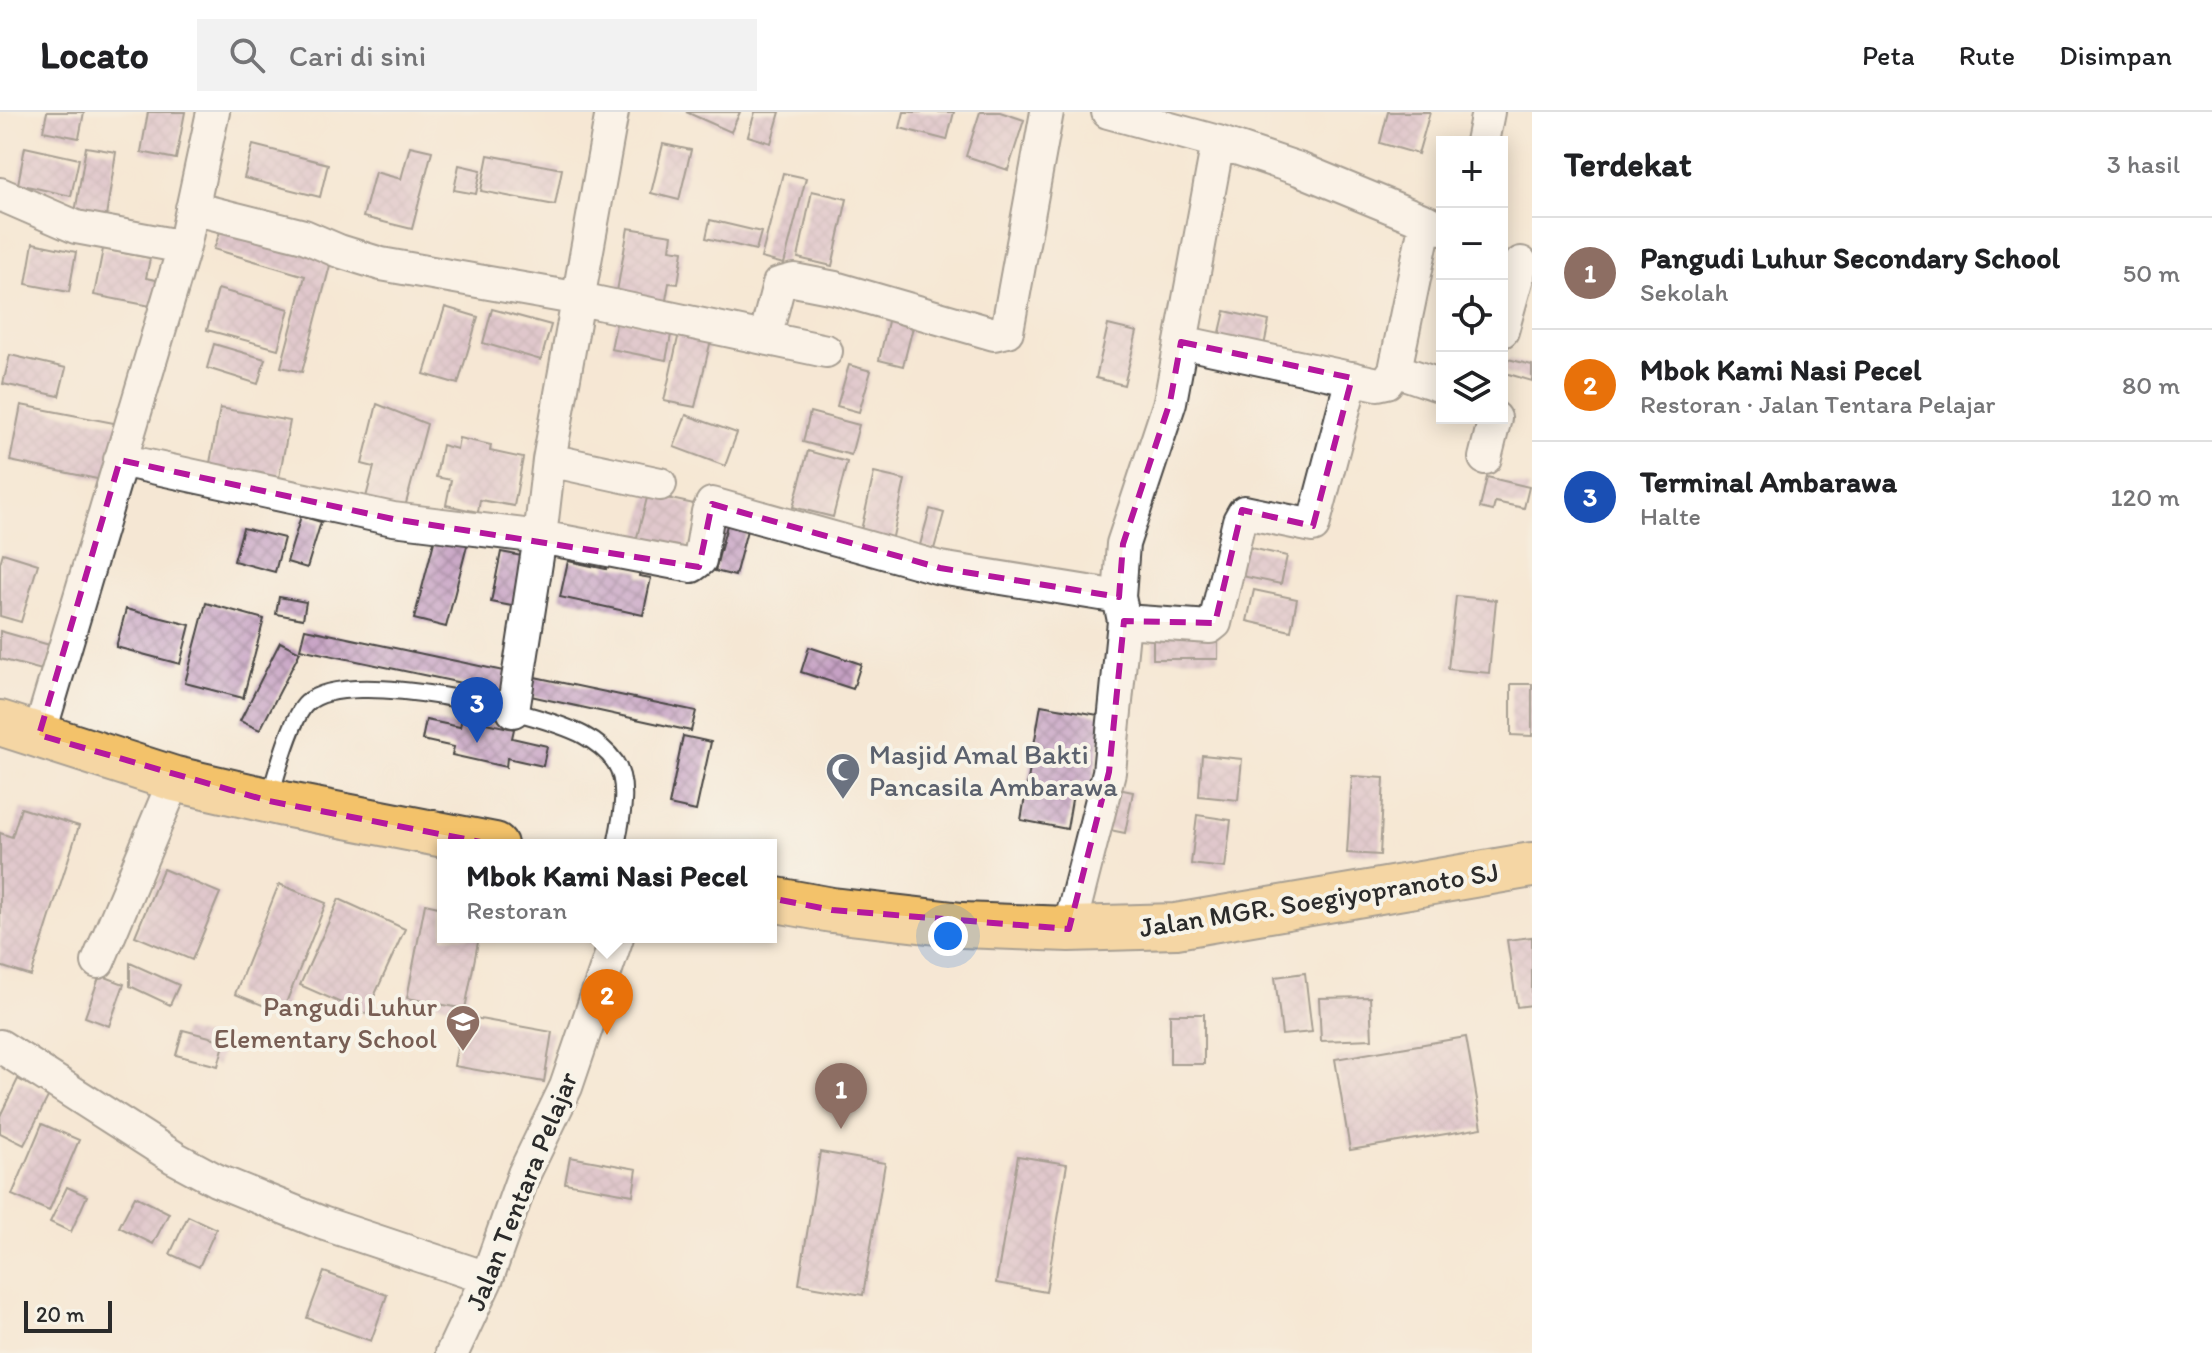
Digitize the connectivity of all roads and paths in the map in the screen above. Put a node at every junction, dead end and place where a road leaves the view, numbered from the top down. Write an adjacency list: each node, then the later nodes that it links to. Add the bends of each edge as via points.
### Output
1 (213, 112): 9 (street)
2 (612, 112): 13 (street)
3 (1047, 112): 15 (street, via 1007,331 994,334 794,280 779,284)
4 (1488, 112): 6 (street)
5 (1119, 114): 7 (street)
6 (1483, 136)
7 (1218, 142): 10 (street); 16 (street)
8 (0, 194): 11 (street, via 76,227)
9 (192, 208): 11 (street); 13 (street, via 304,236 381,264)
10 (1434, 224): 18 (street)
11 (184, 247): 23 (street)
12 (1518, 262): 14 (street)
13 (580, 299): 15 (street); 24 (street)
14 (1508, 305)
15 (765, 338): 17 (street)
16 (1181, 342): 19 (street); 27 (street, via 1170,402 1123,544)
17 (826, 351)
18 (1395, 370): 19 (street, via 1387,382 1378,384); 20 (street)
19 (1352, 378): 27 (street, via 1313,526 1244,512 1210,627)
20 (1436, 384)
21 (1494, 424): 22 (street)
22 (1485, 458)
23 (120, 460): 26 (street, via 393,519); 29 (street)
24 (549, 460): 25 (street); 26 (street)
25 (660, 484)
26 (540, 537): 27 (street, via 692,566 700,560 712,504 940,568); 28 (street)
27 (1122, 609): 36 (street, via 1109,772)
28 (513, 711): 31 (lane, via 385,688 326,692 305,704); 33 (lane, via 552,722 605,748 618,766 622,791)
29 (20, 729): 30 (main road)
30 (175, 779): 31 (main road); 38 (street)
31 (269, 801): 32 (main road)
32 (464, 839)
33 (617, 839)
34 (1532, 865): 36 (main road, Jalan MGR. Soegiyopranoto SJ, via 1176,926)
35 (777, 900): 36 (main road, Jalan MGR. Soegiyopranoto SJ, via 962,925)
36 (1069, 929)
37 (615, 943): 40 (street, Jalan Tentara Pelajar, via 566,1087 524,1174)
38 (98, 962)
39 (0, 1046): 40 (street, via 216,1180 322,1223)
40 (487, 1278): 41 (street, Jalan Tentara Pelajar)
41 (452, 1353)

